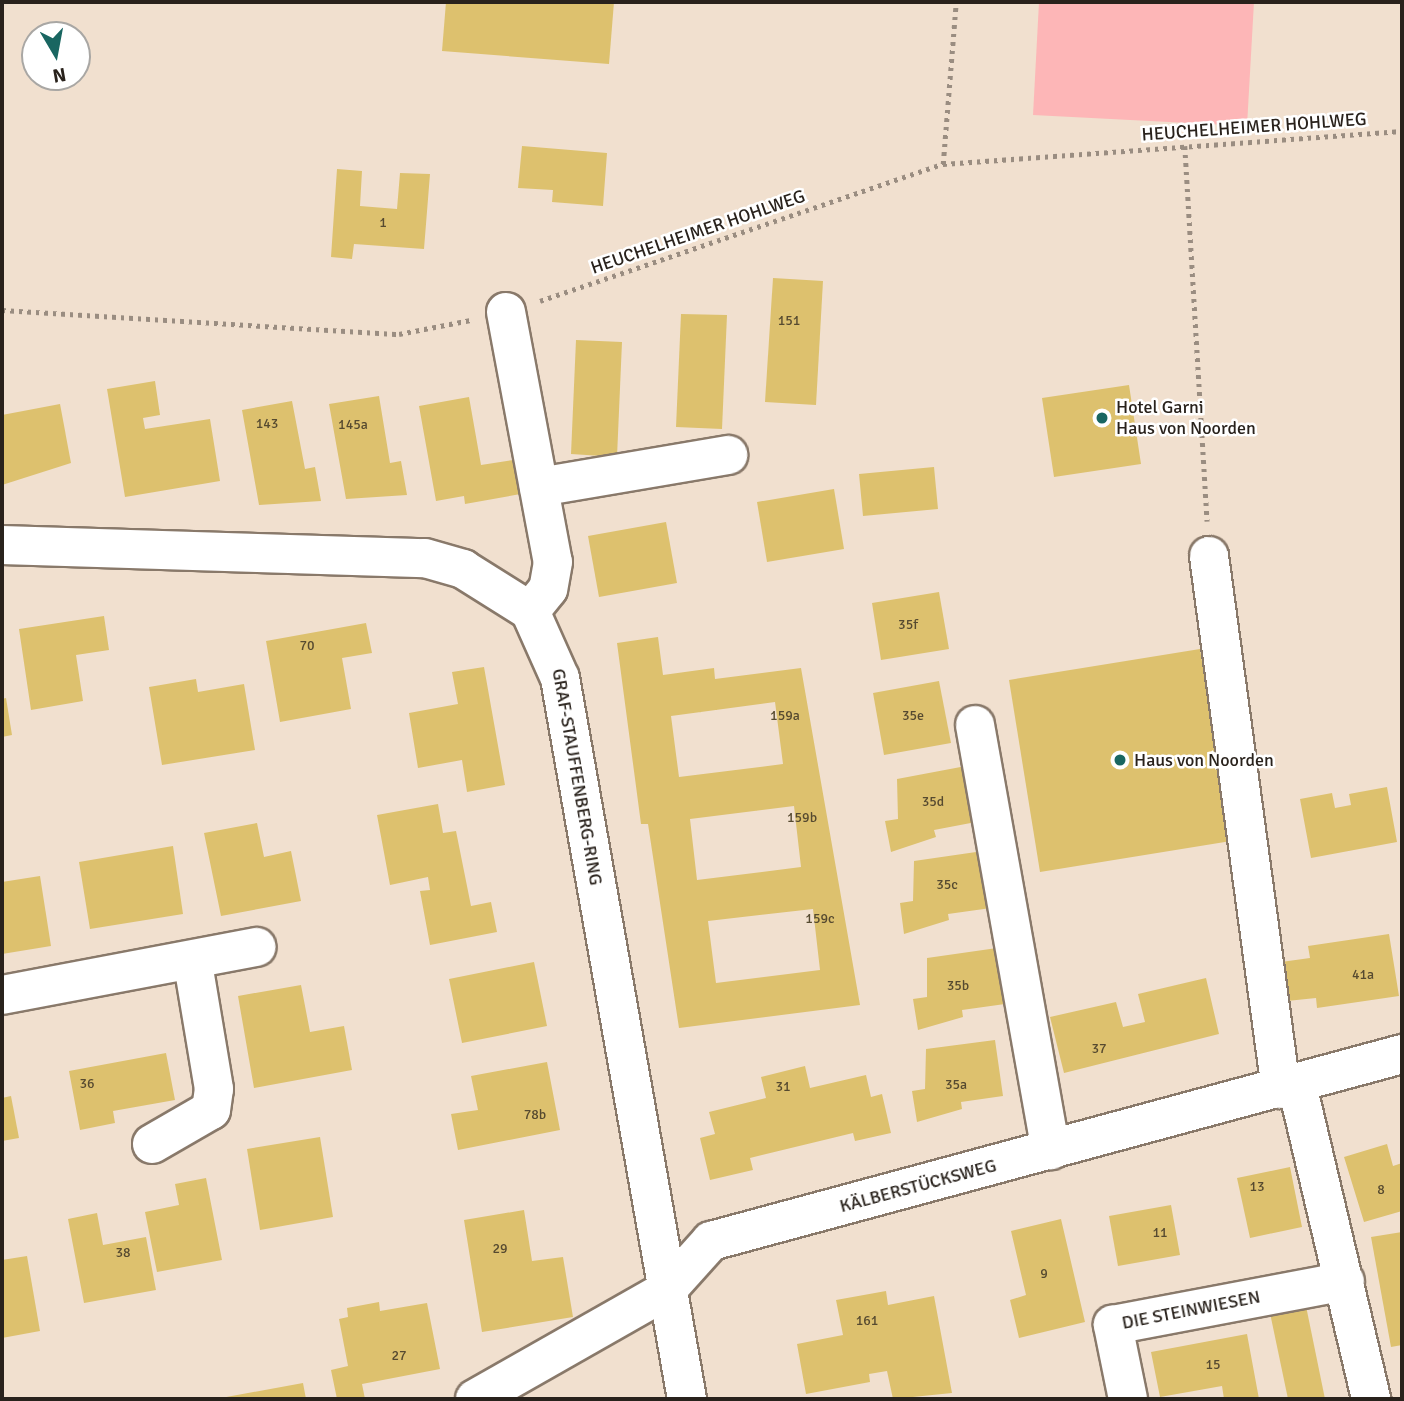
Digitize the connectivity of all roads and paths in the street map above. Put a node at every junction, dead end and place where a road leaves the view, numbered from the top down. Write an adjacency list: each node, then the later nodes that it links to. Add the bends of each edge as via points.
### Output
1 (956, 2): 4 (path)
2 (1402, 131): 3 (path, HEUCHELHEIMER HOHLWEG)
3 (1185, 146): 4 (path, HEUCHELHEIMER HOHLWEG); 10 (path)
4 (943, 164): 6 (path, HEUCHELHEIMER HOHLWEG)
5 (2, 310): 6 (path, HEUCHELHEIMER HOHLWEG, via 399,334)
6 (506, 312): 8 (street)
7 (728, 455): 8 (street)
8 (539, 487): 11 (street, via 553,562 548,589)
9 (2, 545): 11 (street, via 425,558 463,569)
10 (1209, 556): 17 (street)
11 (530, 611): 21 (street, GRAF-STAUFFENBERG-RING, via 561,678)
12 (975, 725): 19 (street)
13 (257, 947): 14 (street)
14 (193, 963): 15 (street); 18 (street, via 214,1089 211,1110)
15 (2, 995)
16 (1402, 1054): 17 (street, KÄLBERSTÜCKSWEG)
17 (1289, 1087): 19 (street, KÄLBERSTÜCKSWEG); 20 (street)
18 (152, 1144)
19 (1051, 1150): 21 (street, KÄLBERSTÜCKSWEG, via 711,1241)
20 (1345, 1281): 24 (street, DIE STEINWIESEN, via 1113,1325); 25 (street)
21 (667, 1290): 22 (street, KÄLBERSTÜCKSWEG); 23 (street, GRAF-STAUFFENBERG-RING)
22 (475, 1399)
23 (687, 1399)
24 (1128, 1399)
25 (1371, 1399)

